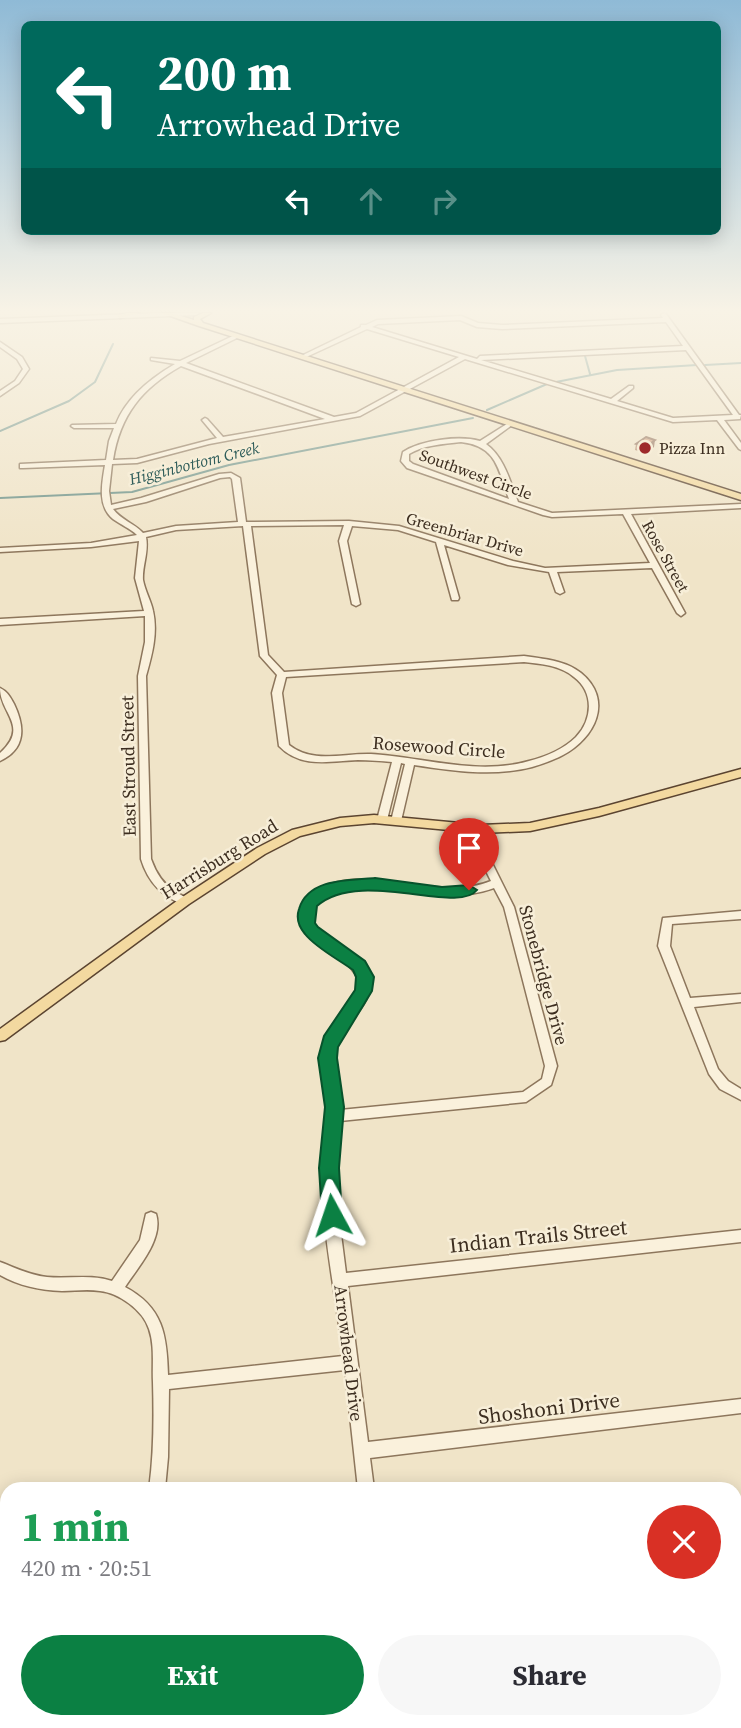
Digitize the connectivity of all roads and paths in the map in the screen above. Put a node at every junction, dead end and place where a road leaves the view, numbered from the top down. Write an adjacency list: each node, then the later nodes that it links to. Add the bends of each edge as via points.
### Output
1 (140, 394): 15 (street)
2 (265, 394): 11 (street)
3 (398, 394): 11 (street, via 365,412)
4 (415, 394): 13 (main road)
5 (587, 394): 8 (street)
6 (622, 394): 8 (street)
7 (722, 394): 9 (street)
8 (612, 401): 10 (street, via 676,420)
9 (740, 417): 10 (street)
10 (719, 418): 18 (street)
11 (335, 419): 16 (street)
12 (205, 420): 16 (street)
13 (510, 424): 17 (street); 21 (main road)
14 (74, 426): 15 (street)
15 (116, 426): 19 (street)
16 (222, 440): 19 (street, via 143,460)
17 (482, 443): 23 (street, via 492,449); 23 (street, Southwest Circle, via 465,439 415,447 404,457 410,466)
18 (741, 448)
19 (108, 463): 20 (street); 22 (street)
20 (23, 466)
21 (741, 497)
22 (107, 501): 27 (street, via 143,500 231,475 236,478); 28 (street, via 113,515)
23 (515, 503): 25 (street, Southwest Circle, via 557,516)
24 (741, 506): 25 (street, Southwest Circle)
25 (626, 512): 31 (street, Rose Street)
26 (349, 523): 27 (street, Greenbriar Drive); 29 (street, Greenbriar Drive, via 399,528); 35 (street, via 343,541)
27 (244, 524): 28 (street, Greenbriar Drive, via 176,528); 39 (street, via 264,656)
28 (141, 536): 30 (street, Greenbriar Drive, via 91,545); 36 (street, East Stroud Street, via 140,583)
29 (439, 540): 32 (street, Greenbriar Drive, via 518,565); 34 (street)
30 (0, 550)
31 (655, 565): 32 (street, Greenbriar Drive); 37 (street, Rose Street)
32 (552, 570): 33 (street)
33 (560, 592)
34 (455, 598)
35 (356, 604)
36 (149, 613): 38 (street); 49 (street, East Stroud Street, via 150,651 142,686 146,859 158,885)
37 (681, 613)
38 (0, 622)
39 (282, 675): 42 (street, Rosewood Circle, via 277,693 286,749 312,760); 43 (street, Rosewood Circle, via 539,659 576,672 593,695 594,716 587,732 568,750 545,760 491,770)
40 (0, 691): 41 (street, via 19,729 15,743)
41 (0, 758)
42 (397, 760): 43 (street, Rosewood Circle); 45 (street)
43 (410, 762): 46 (street)
44 (741, 773): 47 (main road, Harrisburg Road, via 554,823)
45 (382, 820): 46 (main road, Harrisburg Road); 49 (main road, Harrisburg Road, via 340,822 296,833)
46 (396, 821): 47 (main road, Harrisburg Road)
47 (481, 829): 48 (street, Stonebridge Drive, via 485,859)
48 (495, 883): 55 (street, Stonebridge Drive, via 509,907 520,944 551,1066 547,1082 526,1097); 55 (street, Arrowhead Drive, via 449,892 375,884 341,886 322,892 310,903 306,915 310,929 359,966 365,977 363,991 329,1047)
49 (185, 901): 53 (main road, Harrisburg Road)
50 (741, 915): 52 (street, via 667,921 663,946)
51 (741, 998): 52 (street)
52 (686, 1003): 54 (street, via 713,1071)
53 (0, 1036)
54 (741, 1095)
55 (334, 1116): 59 (street, Arrowhead Drive, via 329,1194)
56 (151, 1218): 60 (street, via 147,1242)
57 (741, 1236): 59 (street, Indian Trails Street)
58 (0, 1268): 60 (street, via 34,1282)
59 (340, 1280): 61 (street, Arrowhead Drive)
60 (115, 1289): 62 (street, via 141,1305 155,1327)
61 (351, 1362): 62 (street); 64 (street, Arrowhead Drive)
62 (160, 1383): 65 (street)
63 (741, 1406): 64 (street, Shoshoni Drive)
64 (361, 1451): 66 (street, Arrowhead Drive)
65 (157, 1482)
66 (365, 1482)

